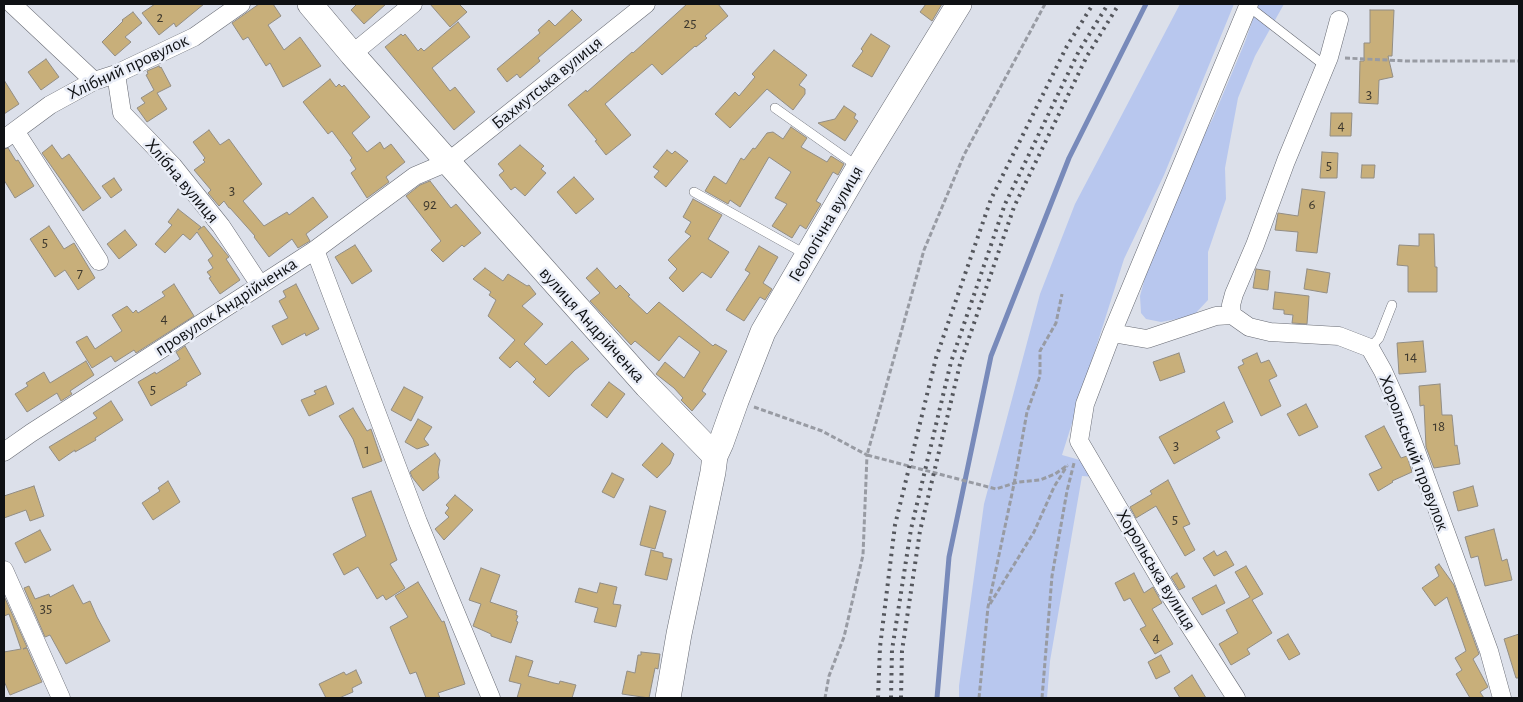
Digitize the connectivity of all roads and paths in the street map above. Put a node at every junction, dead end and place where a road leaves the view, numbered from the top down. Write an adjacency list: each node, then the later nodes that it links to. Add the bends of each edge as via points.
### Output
1 (12, 4): 14 (street)
2 (241, 4): 13 (street, Хлібний провулок, via 194,37)
3 (310, 4): 10 (street, вулиця Андрійченка)
4 (413, 4): 10 (street)
5 (646, 4): 17 (street, Бахмутська вулиця)
6 (959, 4): 18 (street, Геологічна вулиця)
7 (1046, 4): 32 (path, via 964,154 924,250)
8 (1248, 5): 11 (lane); 27 (street)
9 (1339, 20): 11 (street)
10 (352, 54): 17 (street, вулиця Андрійченка)
11 (1326, 61): 12 (path); 26 (street, via 1234,294)
12 (1519, 61)
13 (116, 74): 14 (street, Хлібний провулок); 23 (street, Хлібна вулиця, via 122,112 173,166 221,226)
14 (94, 81): 16 (street, Хлібний провулок, via 50,105)
15 (775, 108): 18 (lane)
16 (9, 135): 22 (street, Хлібний провулок)
17 (448, 162): 20 (street, провулок Андрійченка, via 415,176); 33 (street, вулиця Андрійченка, via 640,379)
18 (859, 167): 21 (street, Геологічна вулиця)
19 (694, 192): 21 (lane)
20 (315, 250): 23 (street, провулок Андрійченка); 39 (street, via 418,522)
21 (808, 255): 29 (street, Геологічна вулиця, via 763,332)
22 (99, 261)
23 (260, 285): 31 (street, провулок Андрійченка)
24 (1062, 294): 35 (path, via 1056,323 1040,351 1040,376 1027,412)
25 (1392, 305): 28 (lane, via 1379,338)
26 (1232, 315): 27 (street, via 1216,316 1147,339); 28 (street, via 1249,328 1339,336)
27 (1112, 332): 30 (street, via 1085,404)
28 (1370, 348): 45 (street, Хорольський провулок, via 1404,418 1489,651)
29 (736, 401): 32 (path, via 822,431); 33 (street, Геологічна вулиця)
30 (1079, 441): 34 (path); 43 (path, via 1052,576); 44 (street, Хорольська вулиця, via 1166,589)
31 (4, 452)
32 (867, 455): 35 (path, via 996,489); 41 (path, via 863,555 844,637 829,676)
33 (715, 456): 40 (street)
34 (1068, 465): 35 (path, via 1040,480); 37 (path, via 1054,487 1034,532)
35 (1014, 484): 37 (path)
36 (4, 570): 38 (street)
37 (988, 607): 42 (path)
38 (61, 698)
39 (491, 698)
40 (668, 698)
41 (825, 698)
42 (979, 698)
43 (1042, 698)
44 (1236, 698)
45 (1502, 698)

